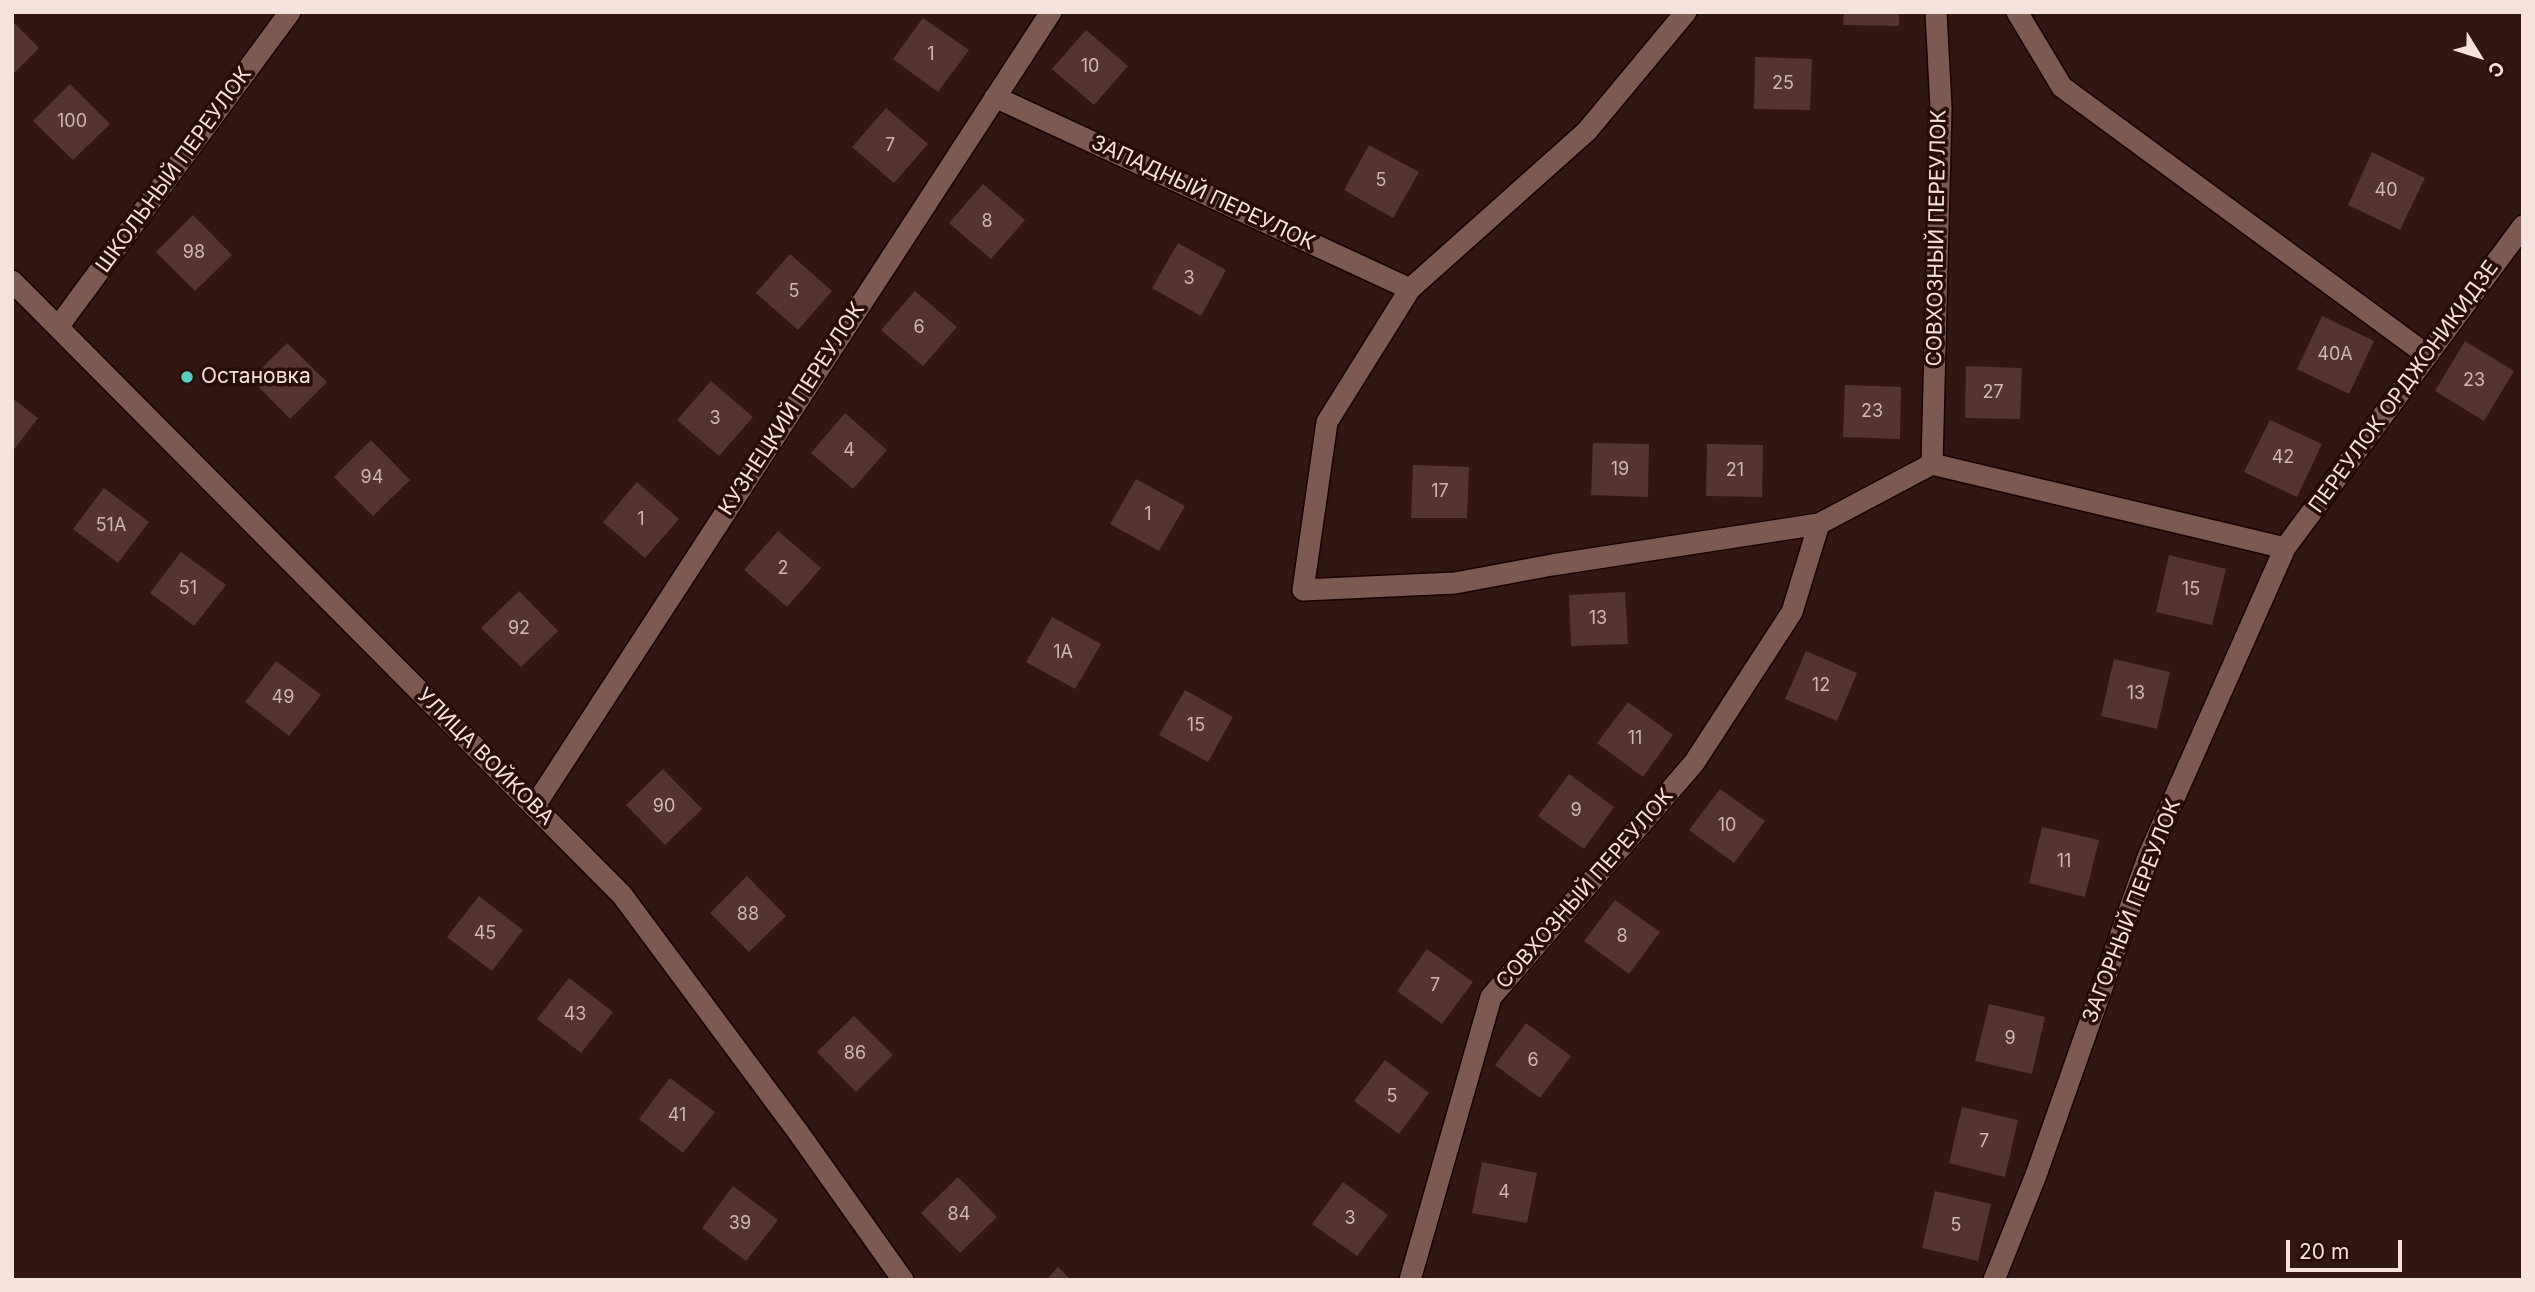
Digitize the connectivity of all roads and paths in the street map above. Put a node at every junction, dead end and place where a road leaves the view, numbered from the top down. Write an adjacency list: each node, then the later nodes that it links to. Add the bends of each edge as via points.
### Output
1 (290, 12): 10 (street, ШКОЛЬНЫЙ ПЕРЕУЛОК)
2 (1686, 12): 9 (street, via 1587,131)
3 (1936, 12): 12 (street, СОВХОЗНЫЙ ПЕРЕУЛОК, via 1941,107)
4 (2017, 12): 11 (street, via 2062,87)
5 (1044, 15): 6 (street, КУЗНЕЦКИЙ ПЕРЕУЛОК)
6 (996, 97): 9 (street, ЗАПАДНЫЙ ПЕРЕУЛОК); 15 (street, КУЗНЕЦКИЙ ПЕРЕУЛОК)
7 (2523, 226): 11 (street, ПЕРЕУЛОК ОРДЖОНИКИДЗЕ)
8 (12, 281): 10 (street, УЛИЦА ВОЙКОВА)
9 (1410, 289): 13 (street, via 1327,422 1303,590 1455,583)
10 (58, 327): 15 (street, УЛИЦА ВОЙКОВА)
11 (2427, 355): 14 (street, ПЕРЕУЛОК ОРДЖОНИКИДЗЕ)
12 (1932, 464): 13 (street); 14 (street)
13 (1819, 524): 17 (street, СОВХОЗНЫЙ ПЕРЕУЛОК, via 1792,612 1694,763 1491,997)
14 (2285, 548): 18 (street, ЗАГОРНЫЙ ПЕРЕУЛОК, via 2148,858)
15 (534, 807): 16 (street, УЛИЦА ВОЙКОВА, via 622,895)
16 (903, 1280)
17 (1410, 1280)
18 (1994, 1280)

